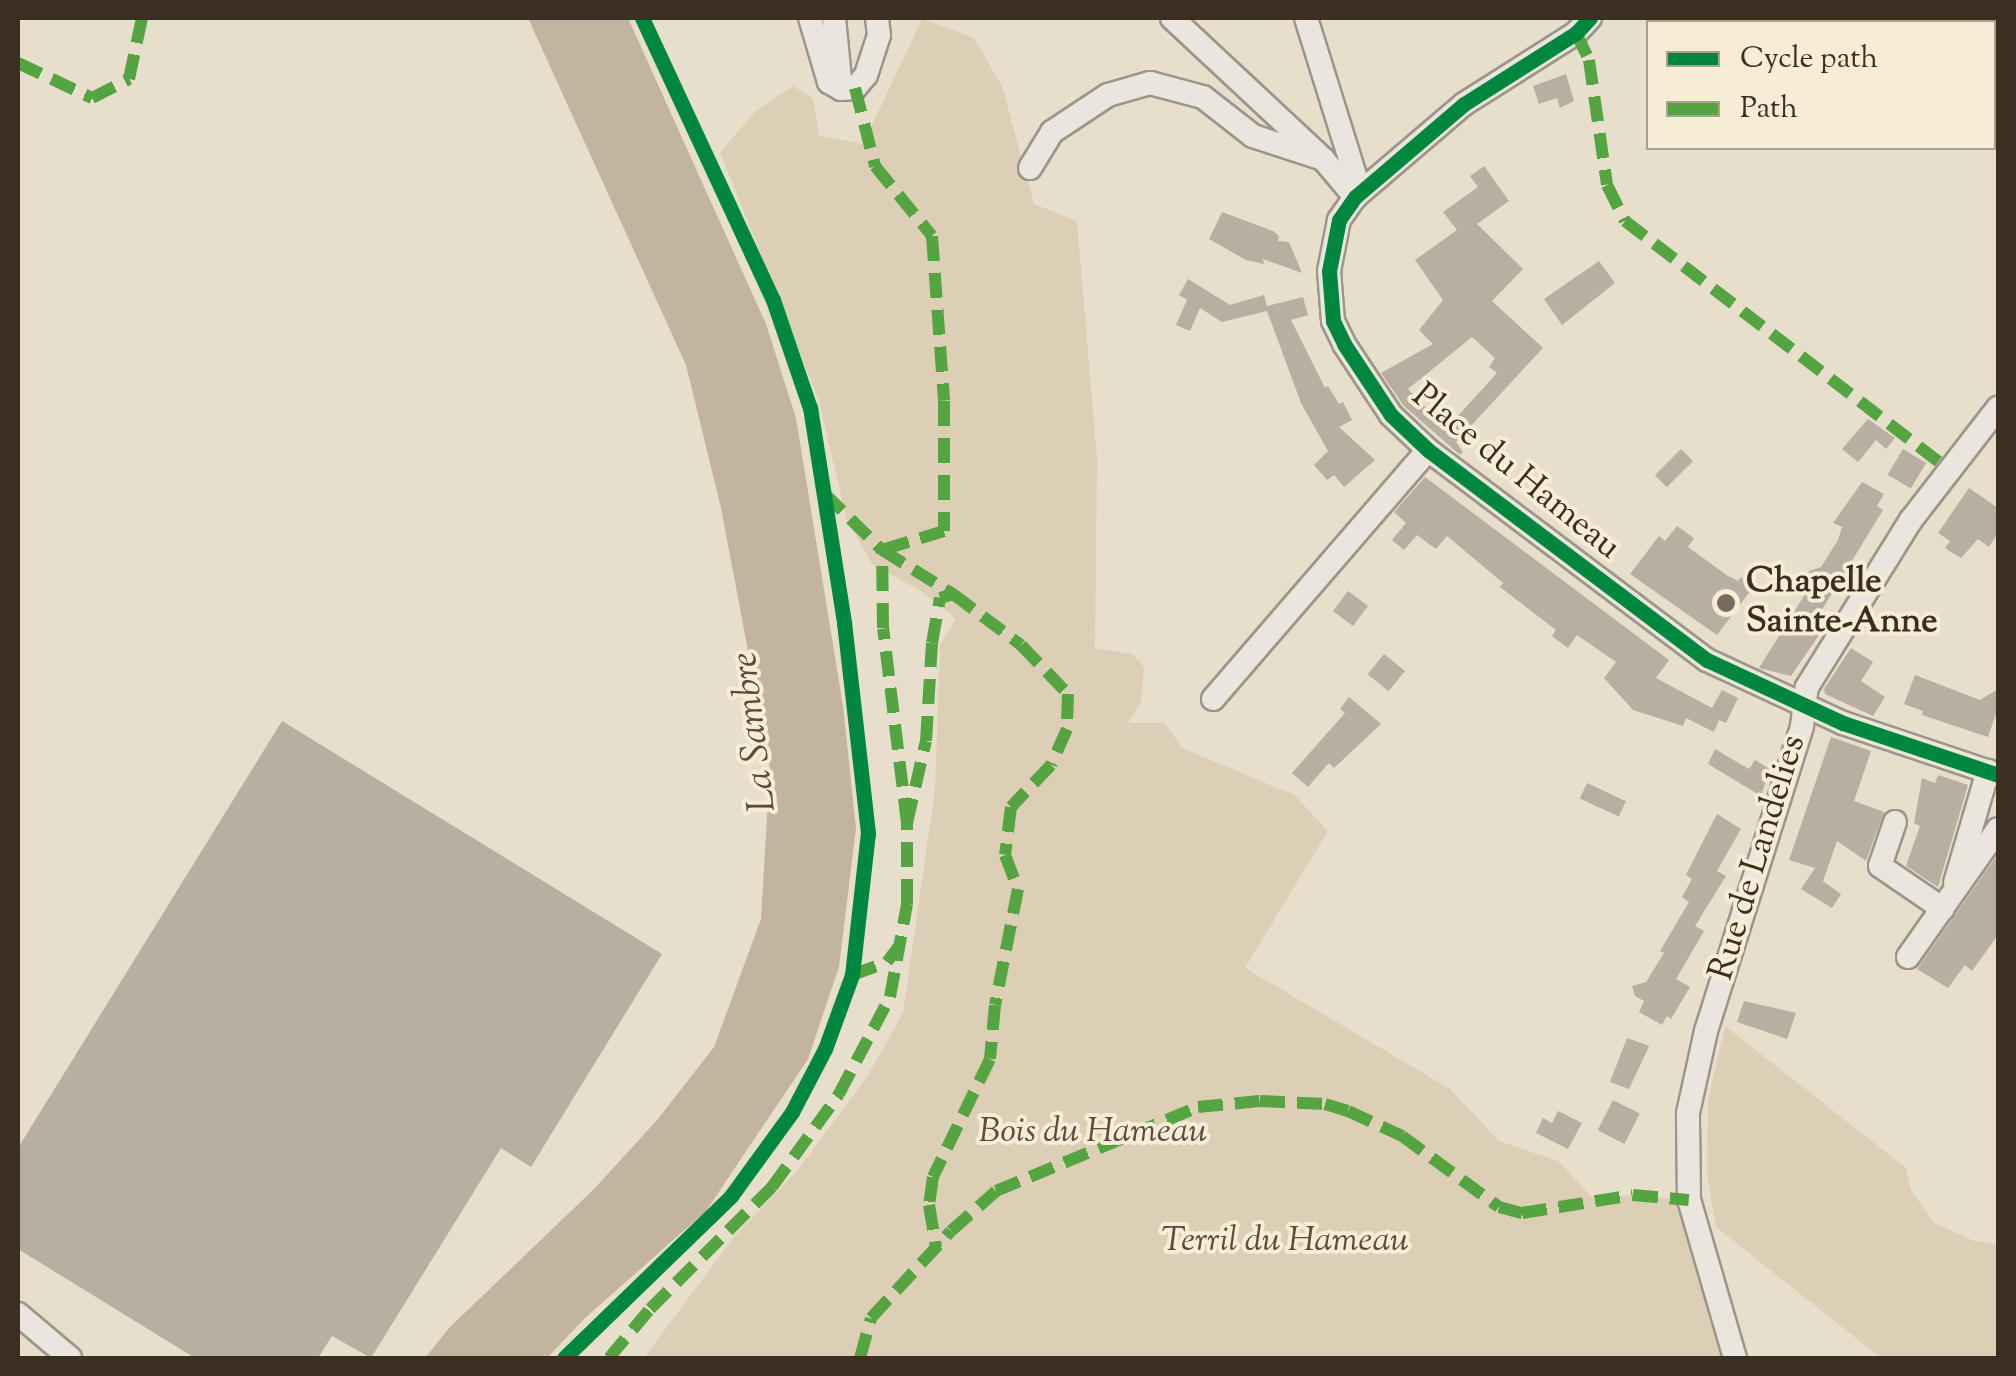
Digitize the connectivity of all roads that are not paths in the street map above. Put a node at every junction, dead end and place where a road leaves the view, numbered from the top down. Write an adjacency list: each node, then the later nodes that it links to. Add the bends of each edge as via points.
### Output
1 (810, 18): 7 (street, via 829,82)
2 (834, 18): 7 (street)
3 (876, 18): 7 (street, via 880,36 866,75 856,88)
4 (1172, 18): 8 (street)
5 (1306, 18): 10 (street)
6 (1590, 18): 10 (street, via 1464,104)
7 (841, 89)
8 (1323, 159): 9 (street, via 1253,136 1203,96 1150,83 1108,94 1052,132); 10 (street)
9 (1030, 168)
10 (1358, 194): 12 (street, Place du Hameau, via 1333,241 1333,321 1368,385)
11 (1998, 408): 14 (street, Rue de Landelies, via 1910,520 1808,687)
12 (1428, 450): 13 (street); 14 (street, Place du Hameau, via 1707,660)
13 (1214, 699)
14 (1803, 706): 15 (street, Place du Hameau); 22 (street, Rue de Landelies, via 1706,1030 1688,1113 1689,1200)
15 (1993, 773): 18 (street)
16 (1895, 822): 18 (street, via 1880,866)
17 (1998, 829): 18 (street)
18 (1947, 902): 19 (street)
19 (1908, 957)
20 (18, 1314): 21 (street)
21 (70, 1358)
22 (1735, 1358)

